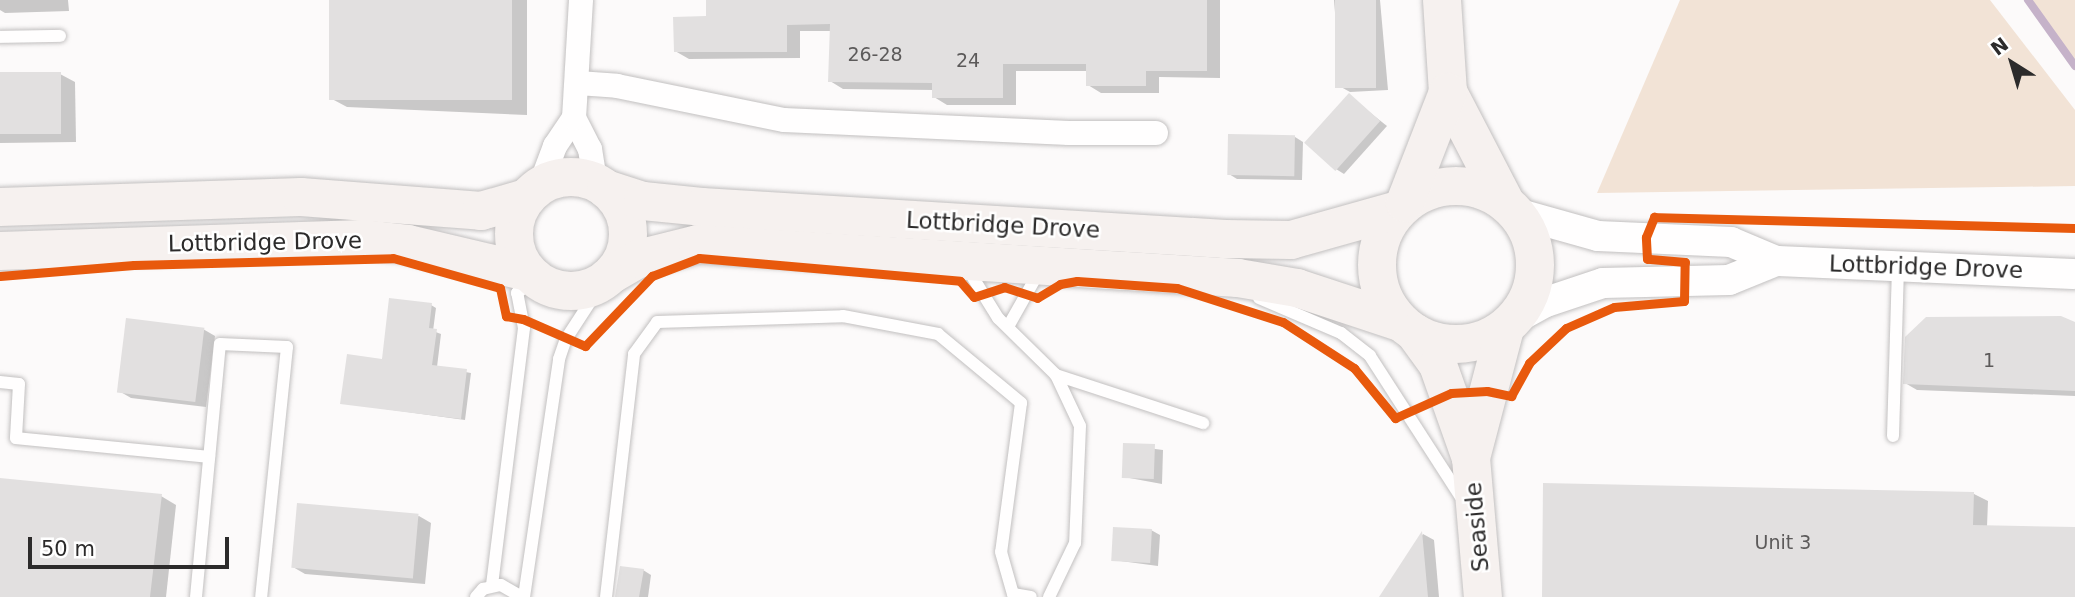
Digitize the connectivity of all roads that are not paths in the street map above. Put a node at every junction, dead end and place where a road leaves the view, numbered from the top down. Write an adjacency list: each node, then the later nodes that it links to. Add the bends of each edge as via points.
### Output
1 (581, 0): 5 (street)
2 (1442, 0): 6 (main road)
3 (60, 36): 4 (lane)
4 (0, 37)
5 (578, 83): 7 (street); 8 (street, via 617,86 784,120 1069,134)
6 (1448, 92): 12 (main road); 13 (main road)
7 (574, 118): 9 (street); 10 (street)
8 (1156, 132)
9 (601, 185): 10 (main road, via 577,177); 12 (main road, Lottbridge Drove, via 643,201 702,207 1224,239 1292,240); 21 (main road, via 621,207 628,230 622,261)
10 (533, 192): 11 (main road, Lottbridge Drove, via 481,211 301,197); 20 (main road, via 516,216 513,236 517,255)
11 (0, 207)
12 (1402, 207): 13 (main road, via 1426,191 1449,186 1473,187); 25 (main road, via 1385,227 1376,267 1387,306)
13 (1511, 207): 15 (street, Lottbridge Drove, via 1598,236 1731,242); 23 (main road, via 1531,237 1535,259 1534,281)
14 (0, 251): 20 (main road, Lottbridge Drove, via 362,239 408,244)
15 (1776, 261): 17 (street, Lottbridge Drove); 23 (street, Lottbridge Drove, via 1729,280 1603,283 1546,302)
16 (964, 264): 18 (main road, Lottbridge Drove); 21 (main road, Lottbridge Drove, via 698,244 638,259); 24 (lane, via 998,318)
17 (1898, 266): 19 (street, Lottbridge Drove); 29 (lane)
18 (1041, 268): 22 (main road, Lottbridge Drove); 24 (lane)
19 (2075, 274)
20 (531, 276): 21 (main road, via 568,292); 33 (lane, via 517,293 524,328)
21 (608, 278): 37 (lane, via 566,339 559,359)
22 (1238, 278): 25 (main road, Lottbridge Drove, via 1297,288); 32 (lane, via 1260,299 1341,332 1370,356)
23 (1509, 324): 25 (main road, via 1477,342 1450,344); 31 (main road, Seaside)
24 (1009, 325): 26 (lane)
25 (1408, 328): 31 (main road, Seaside, via 1443,374)
26 (1056, 375): 28 (lane); 40 (lane, via 1080,426 1075,543)
27 (0, 382): 30 (lane, via 19,384 16,438)
28 (1203, 423)
29 (1893, 436)
30 (209, 457): 34 (lane); 35 (lane, via 220,344 287,347)
31 (1471, 458): 32 (main road, Seaside)
32 (1476, 519): 41 (main road, Seaside)
33 (492, 585): 36 (lane); 37 (lane, via 510,587)
34 (196, 597)
35 (261, 597)
36 (476, 597)
37 (523, 597)
38 (606, 597): 39 (lane, via 634,354 657,321 843,316 938,334 1021,403 1001,552 1013,594)
39 (1031, 597)
40 (1049, 597)
41 (1483, 597)

